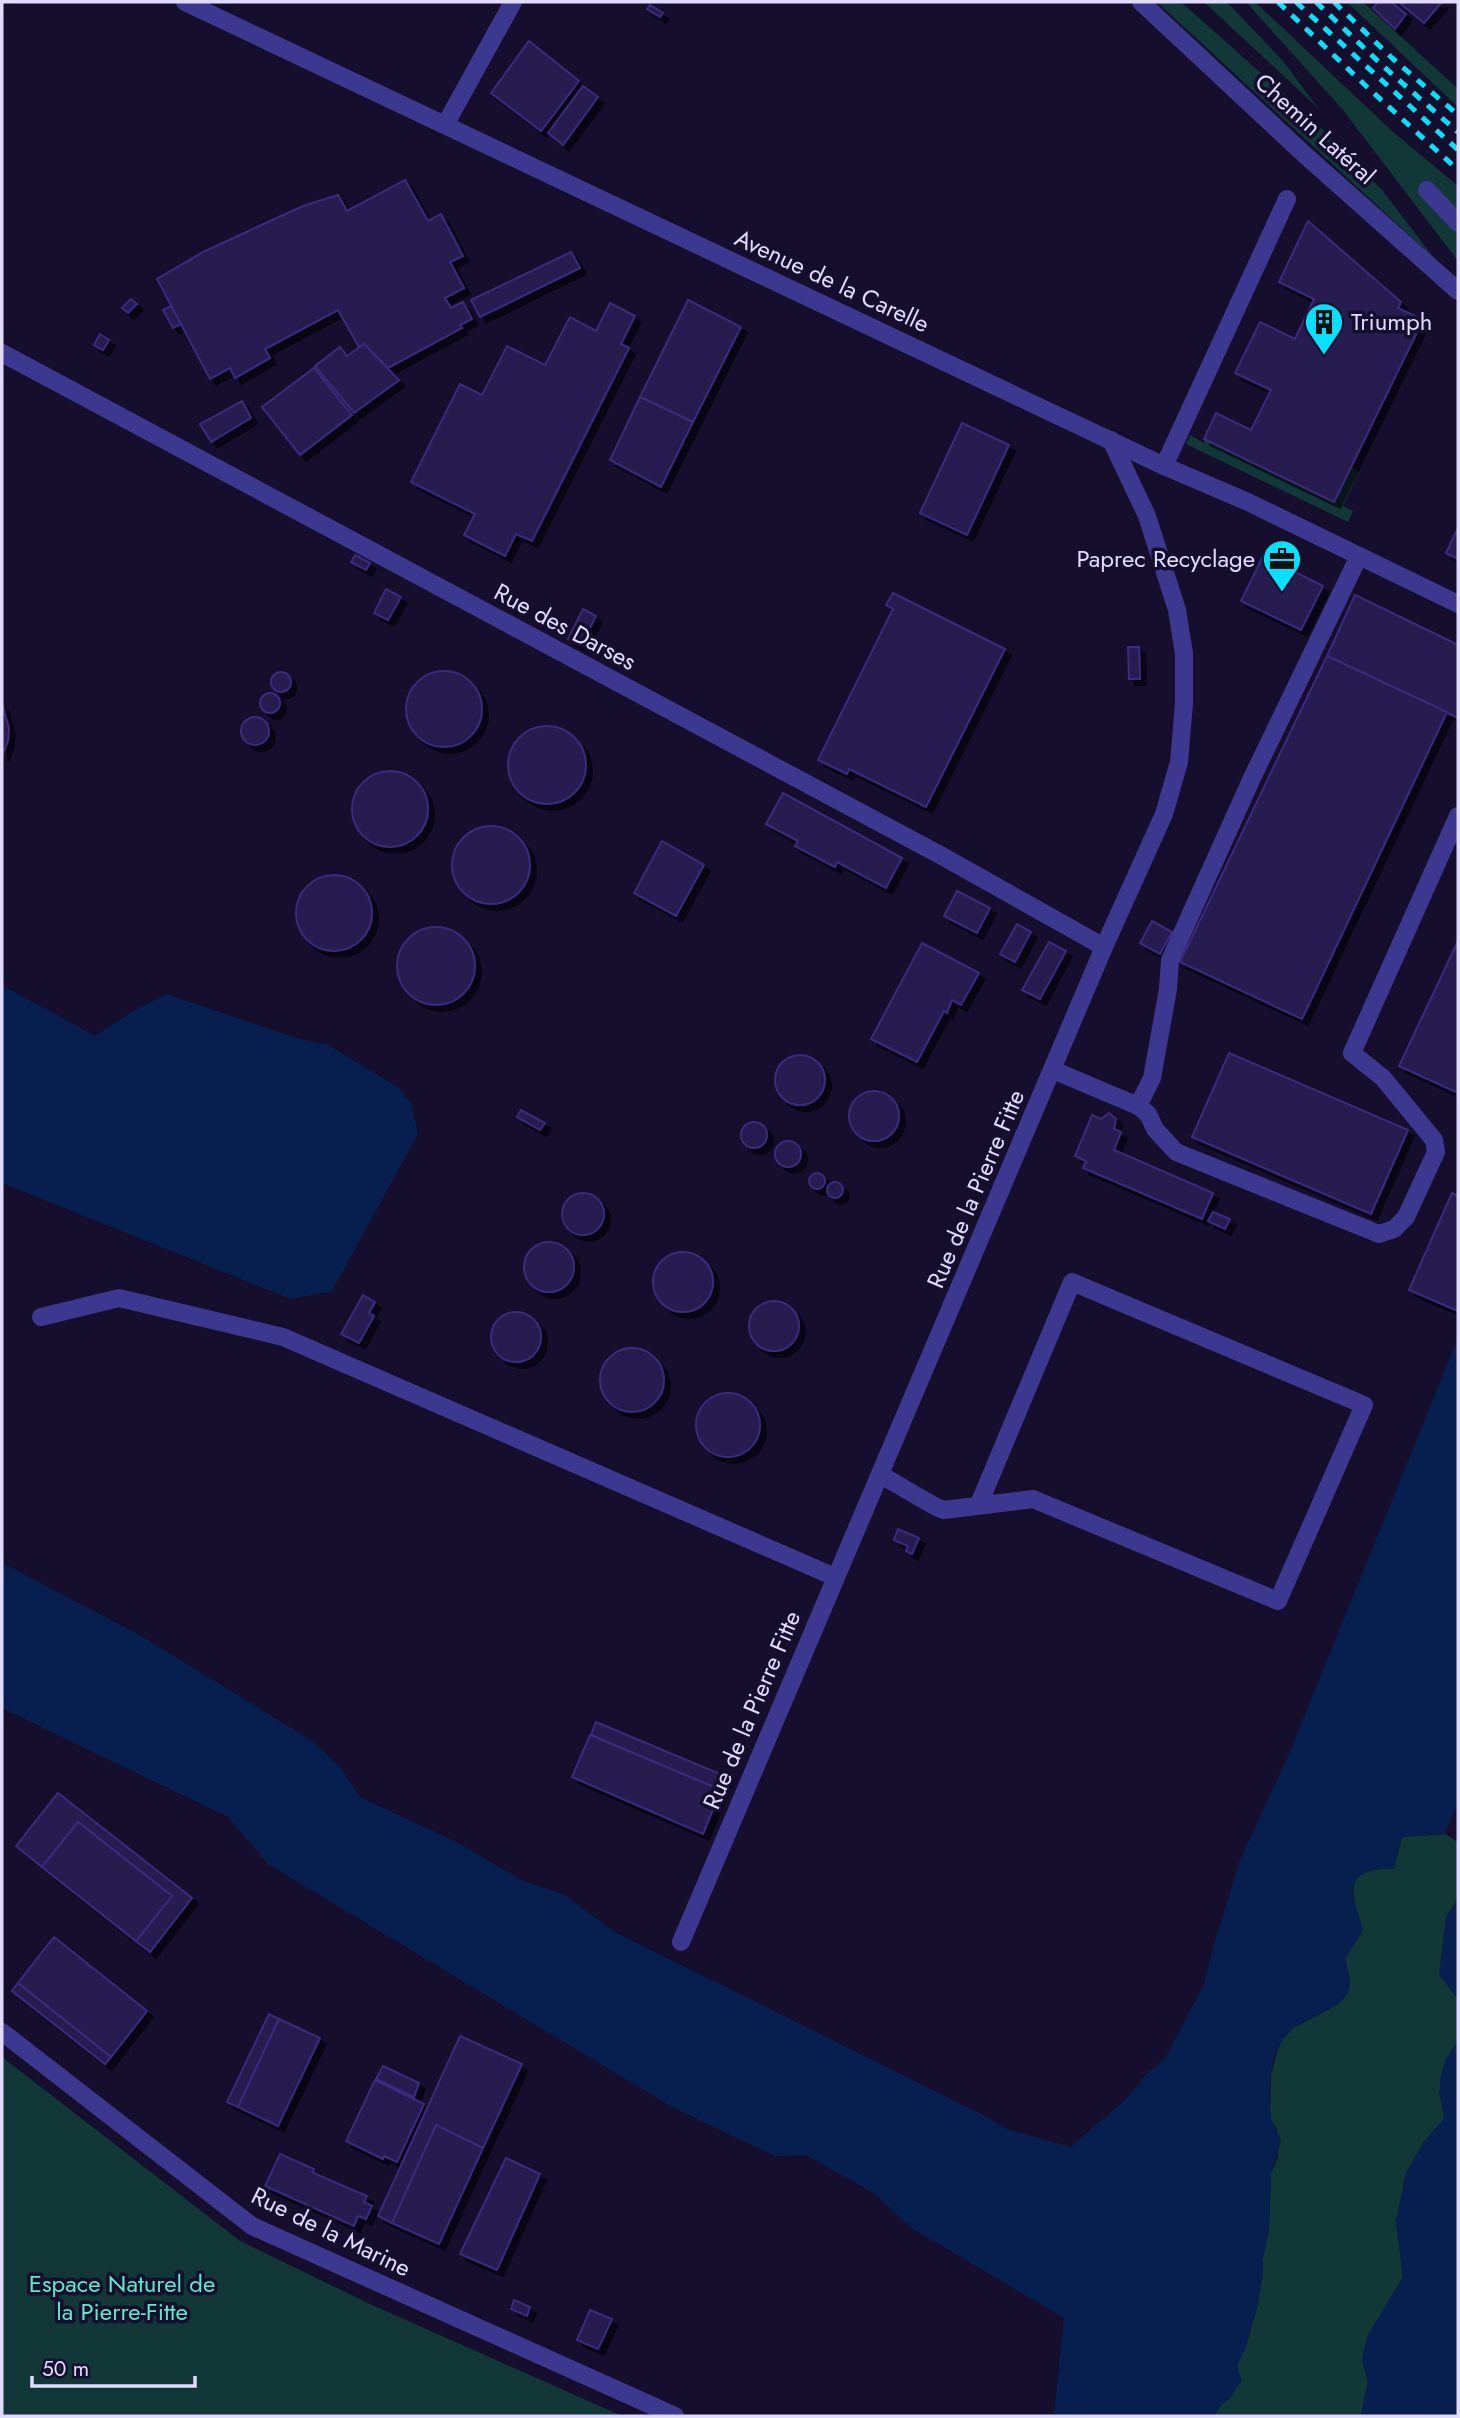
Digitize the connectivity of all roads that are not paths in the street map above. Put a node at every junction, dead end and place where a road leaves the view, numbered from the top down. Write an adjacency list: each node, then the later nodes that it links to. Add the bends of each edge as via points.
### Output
1 (185, 2): 4 (street, Avenue de la Carelle)
2 (513, 2): 4 (street)
3 (1142, 2): 8 (street, Chemin Latéral)
4 (445, 125): 10 (street, Avenue de la Carelle)
5 (1427, 190): 7 (street)
6 (1287, 199): 11 (street)
7 (1458, 222)
8 (1458, 290)
9 (2, 353): 15 (street, Rue des Darses, via 919,843)
10 (1111, 440): 11 (street, Avenue de la Carelle); 15 (street, Rue de la Pierre Fitte, via 1147,516 1177,610 1184,692 1179,762 1164,814)
11 (1164, 466): 12 (street, Avenue de la Carelle)
12 (1359, 556): 13 (street, Avenue de la Carelle); 17 (street, via 1170,960 1152,1078)
13 (1458, 604)
14 (1458, 816): 17 (street, via 1352,1054 1383,1078 1434,1140 1437,1152 1406,1217 1394,1229 1379,1234 1176,1152)
15 (1104, 947): 16 (street, Rue de la Pierre Fitte)
16 (1053, 1069): 17 (street); 19 (street, Rue de la Pierre Fitte)
17 (1138, 1106)
18 (41, 1317): 21 (street, via 118,1298 283,1338)
19 (881, 1475): 20 (street, via 936,1507 955,1510); 21 (street, Rue de la Pierre Fitte)
20 (979, 1504): 20 (street, via 1033,1499 1278,1601 1364,1405 1072,1282)
21 (835, 1577): 22 (street, Rue de la Pierre Fitte)
22 (681, 1942)
23 (2, 2032): 24 (street, Rue de la Marine, via 252,2226)
24 (675, 2416)

